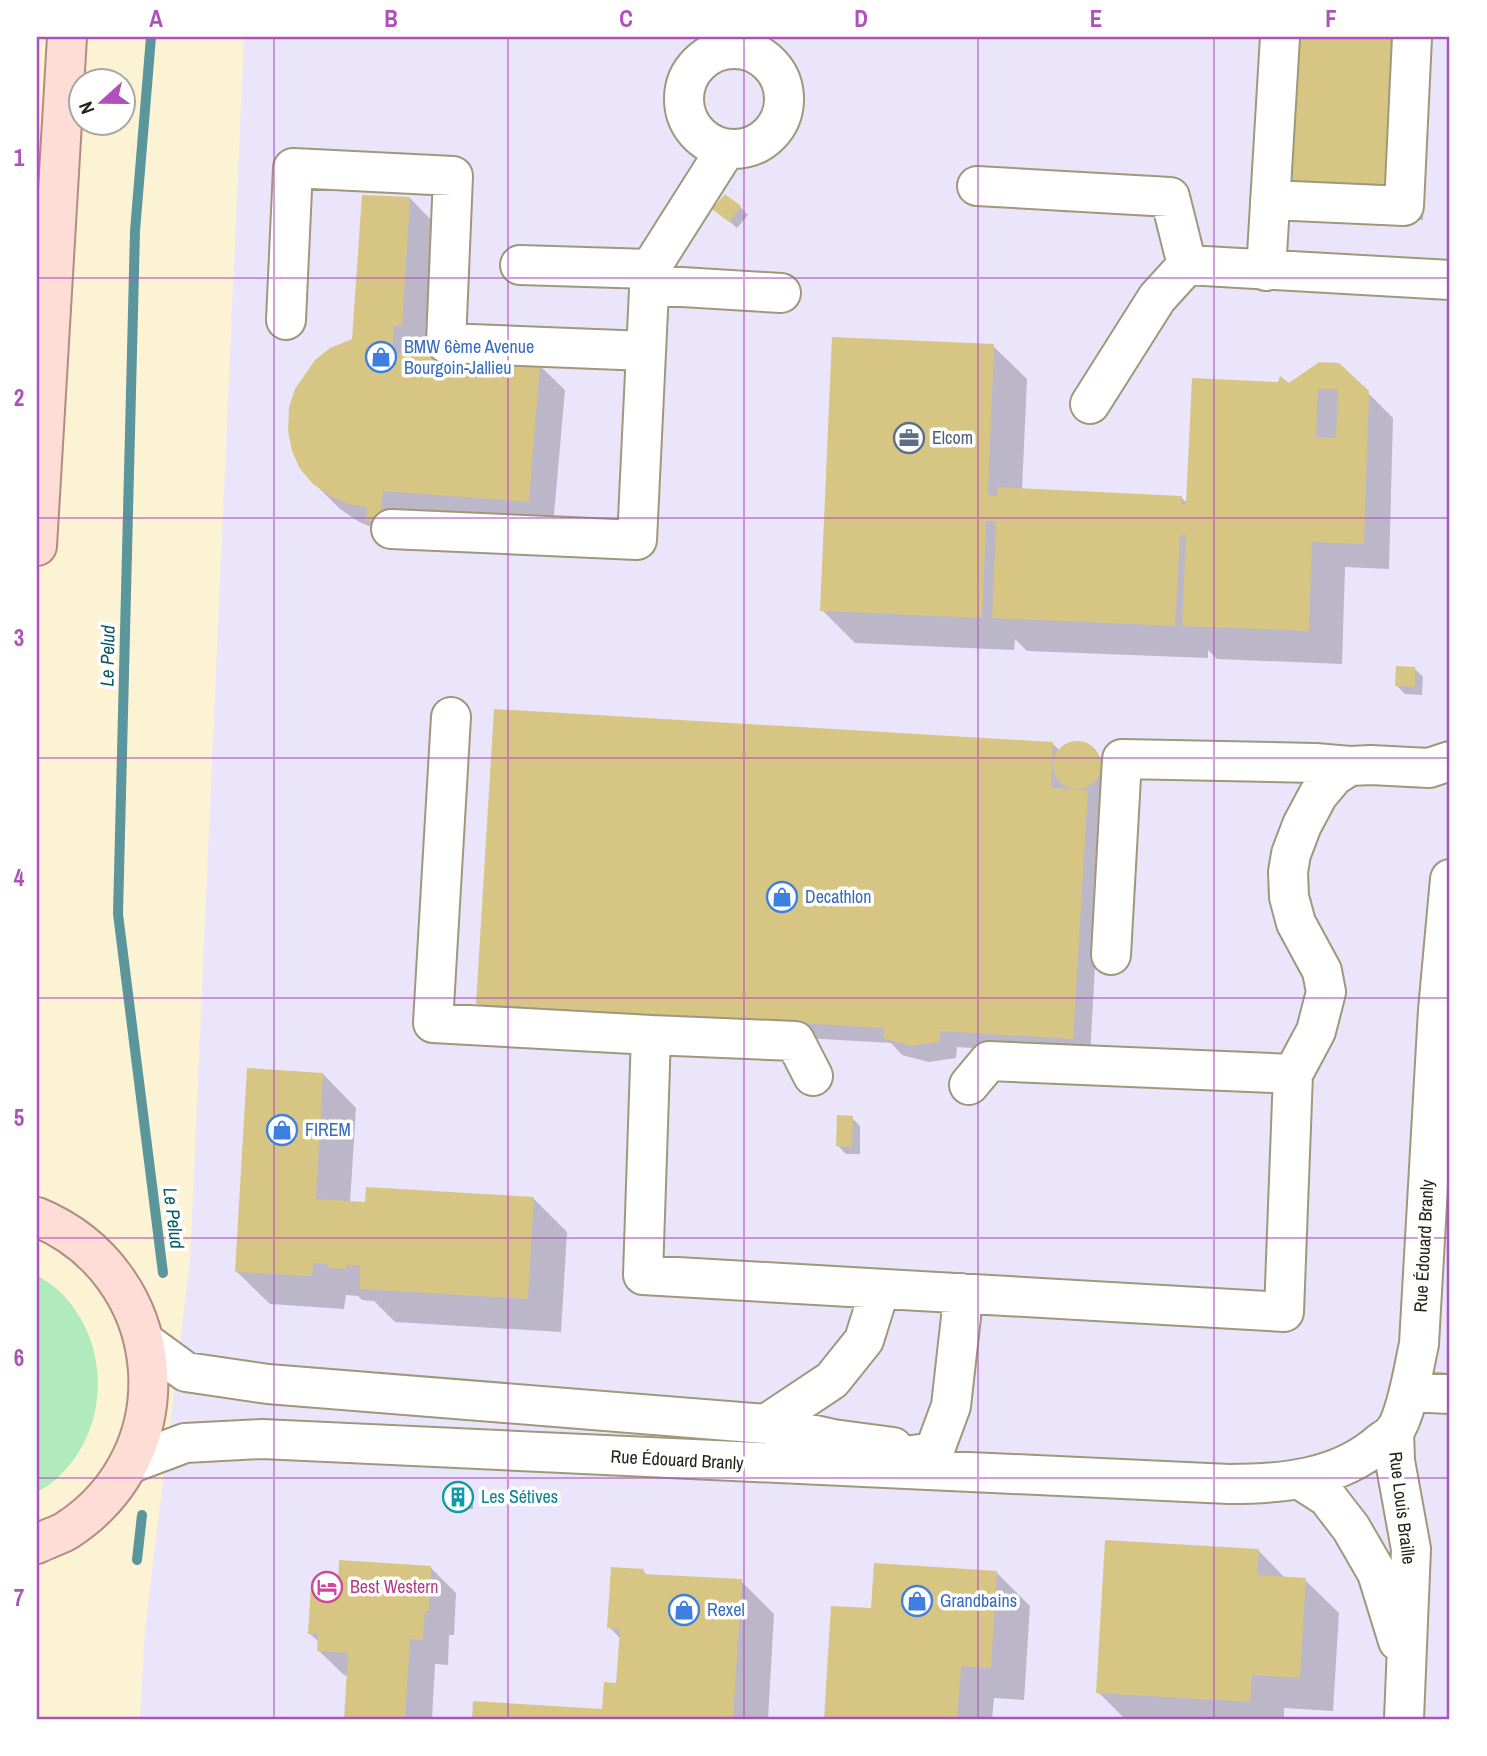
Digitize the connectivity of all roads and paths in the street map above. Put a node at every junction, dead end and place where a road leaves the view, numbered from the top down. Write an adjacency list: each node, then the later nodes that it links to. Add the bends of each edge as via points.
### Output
1 (67, 37): 18 (main road)
2 (1280, 37): 7 (street)
3 (1412, 37): 7 (street, via 1404,206)
4 (767, 46): 5 (street, via 783,83 781,117 773,132 759,143); 5 (street, via 715,52 701,60 687,80 684,104 688,120 710,144)
5 (726, 149): 11 (street)
6 (977, 186): 9 (street, via 1170,197)
7 (1270, 200): 10 (street)
8 (520, 265): 11 (street)
9 (1187, 265): 10 (street); 16 (street, via 1157,298)
10 (1266, 271): 12 (street)
11 (650, 277): 13 (street); 15 (street)
12 (1450, 280)
13 (781, 293)
14 (286, 320): 15 (street, via 293,168 453,176 446,343)
15 (646, 351): 17 (street, via 637,540)
16 (1090, 404)
17 (391, 529)
18 (37, 546)
19 (451, 718): 24 (street, via 433,1023)
20 (1450, 761): 21 (street, via 1429,768)
21 (1350, 766): 23 (street, via 1122,759); 25 (street, via 1318,794 1291,853 1289,897 1296,923 1322,971 1326,992 1316,1031)
22 (1450, 880): 32 (street, Rue Édouard Branly, via 1419,1344)
23 (1111, 955)
24 (651, 1035): 26 (street, via 795,1041); 29 (street, via 643,1275)
25 (1293, 1074): 27 (street, via 989,1061); 30 (street, via 1284,1312)
26 (813, 1076)
27 (969, 1085)
28 (37, 1217): 31 (main road, via 88,1246 114,1274 133,1307)
29 (880, 1289): 30 (street); 34 (street, via 863,1340 832,1380)
30 (961, 1293): 36 (street, via 951,1406)
31 (145, 1342): 34 (street, Rue Édouard Branly, via 186,1373 268,1384); 38 (main road, via 148,1398 144,1425)
32 (1409, 1392): 33 (street); 35 (street, Rue Édouard Branly)
33 (1450, 1394)
34 (766, 1424): 36 (street, Rue Édouard Branly, via 833,1439)
35 (1394, 1431): 39 (street, Rue Édouard Branly, via 1368,1454 1334,1471); 42 (street, Rue Louis Braille, via 1411,1549)
36 (934, 1452): 37 (street, via 892,1458 761,1454); 40 (street, Rue Édouard Branly)
37 (729, 1462): 38 (street, Rue Édouard Branly, via 262,1439 185,1443); 40 (street, Rue Édouard Branly)
38 (128, 1464): 41 (main road, via 102,1502 66,1531)
39 (1299, 1479): 40 (street, Rue Édouard Branly); 42 (street, Rue Louis Braille, via 1327,1497 1377,1573)
40 (1229, 1484)
41 (37, 1544)
42 (1407, 1669): 43 (street, Rue Louis Braille)
43 (1404, 1719)

